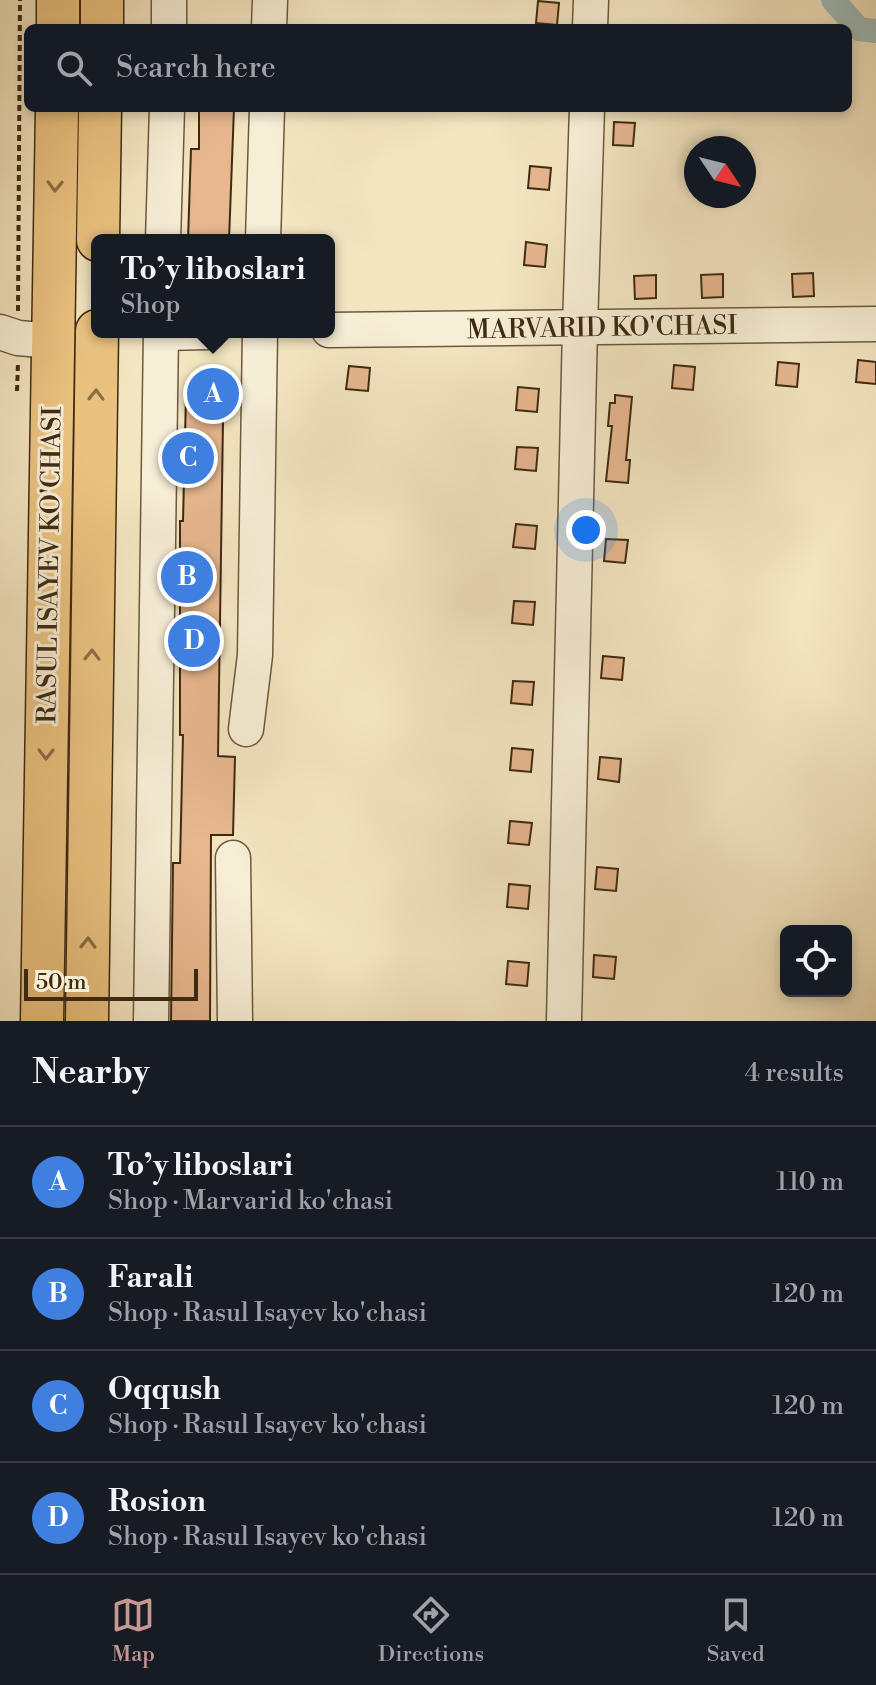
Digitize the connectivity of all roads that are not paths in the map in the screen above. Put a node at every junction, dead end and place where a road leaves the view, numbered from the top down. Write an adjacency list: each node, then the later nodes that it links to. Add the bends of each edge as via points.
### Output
1 (58, 0): 6 (main road)
2 (102, 0): 7 (main road)
3 (169, 0): 8 (street)
4 (270, 0): 9 (street)
5 (591, 0): 10 (street)
6 (58, 24)
7 (102, 24)
8 (169, 24)
9 (269, 24)
10 (590, 24)
11 (57, 112): 26 (main road, RASUL ISAYEV KO'CHASI, one-way to 26)
12 (100, 112): 16 (main road)
13 (167, 112): 17 (street)
14 (267, 112): 18 (street)
15 (587, 112): 20 (street)
16 (98, 234)
17 (163, 234)
18 (263, 234)
19 (876, 324): 20 (street, MARVARID KO'CHASI)
20 (580, 327): 21 (street, MARVARID KO'CHASI); 33 (street)
21 (335, 330)
22 (0, 332): 26 (street)
23 (97, 338): 30 (main road, RASUL ISAYEV KO'CHASI, one-way to 23)
24 (161, 338): 31 (street)
25 (260, 338): 27 (street, via 255,655)
26 (53, 341): 29 (main road, RASUL ISAYEV KO'CHASI, one-way to 29)
27 (246, 729)
28 (233, 858): 32 (street)
29 (42, 1021)
30 (87, 1021)
31 (151, 1021)
32 (235, 1021)
33 (564, 1021)

